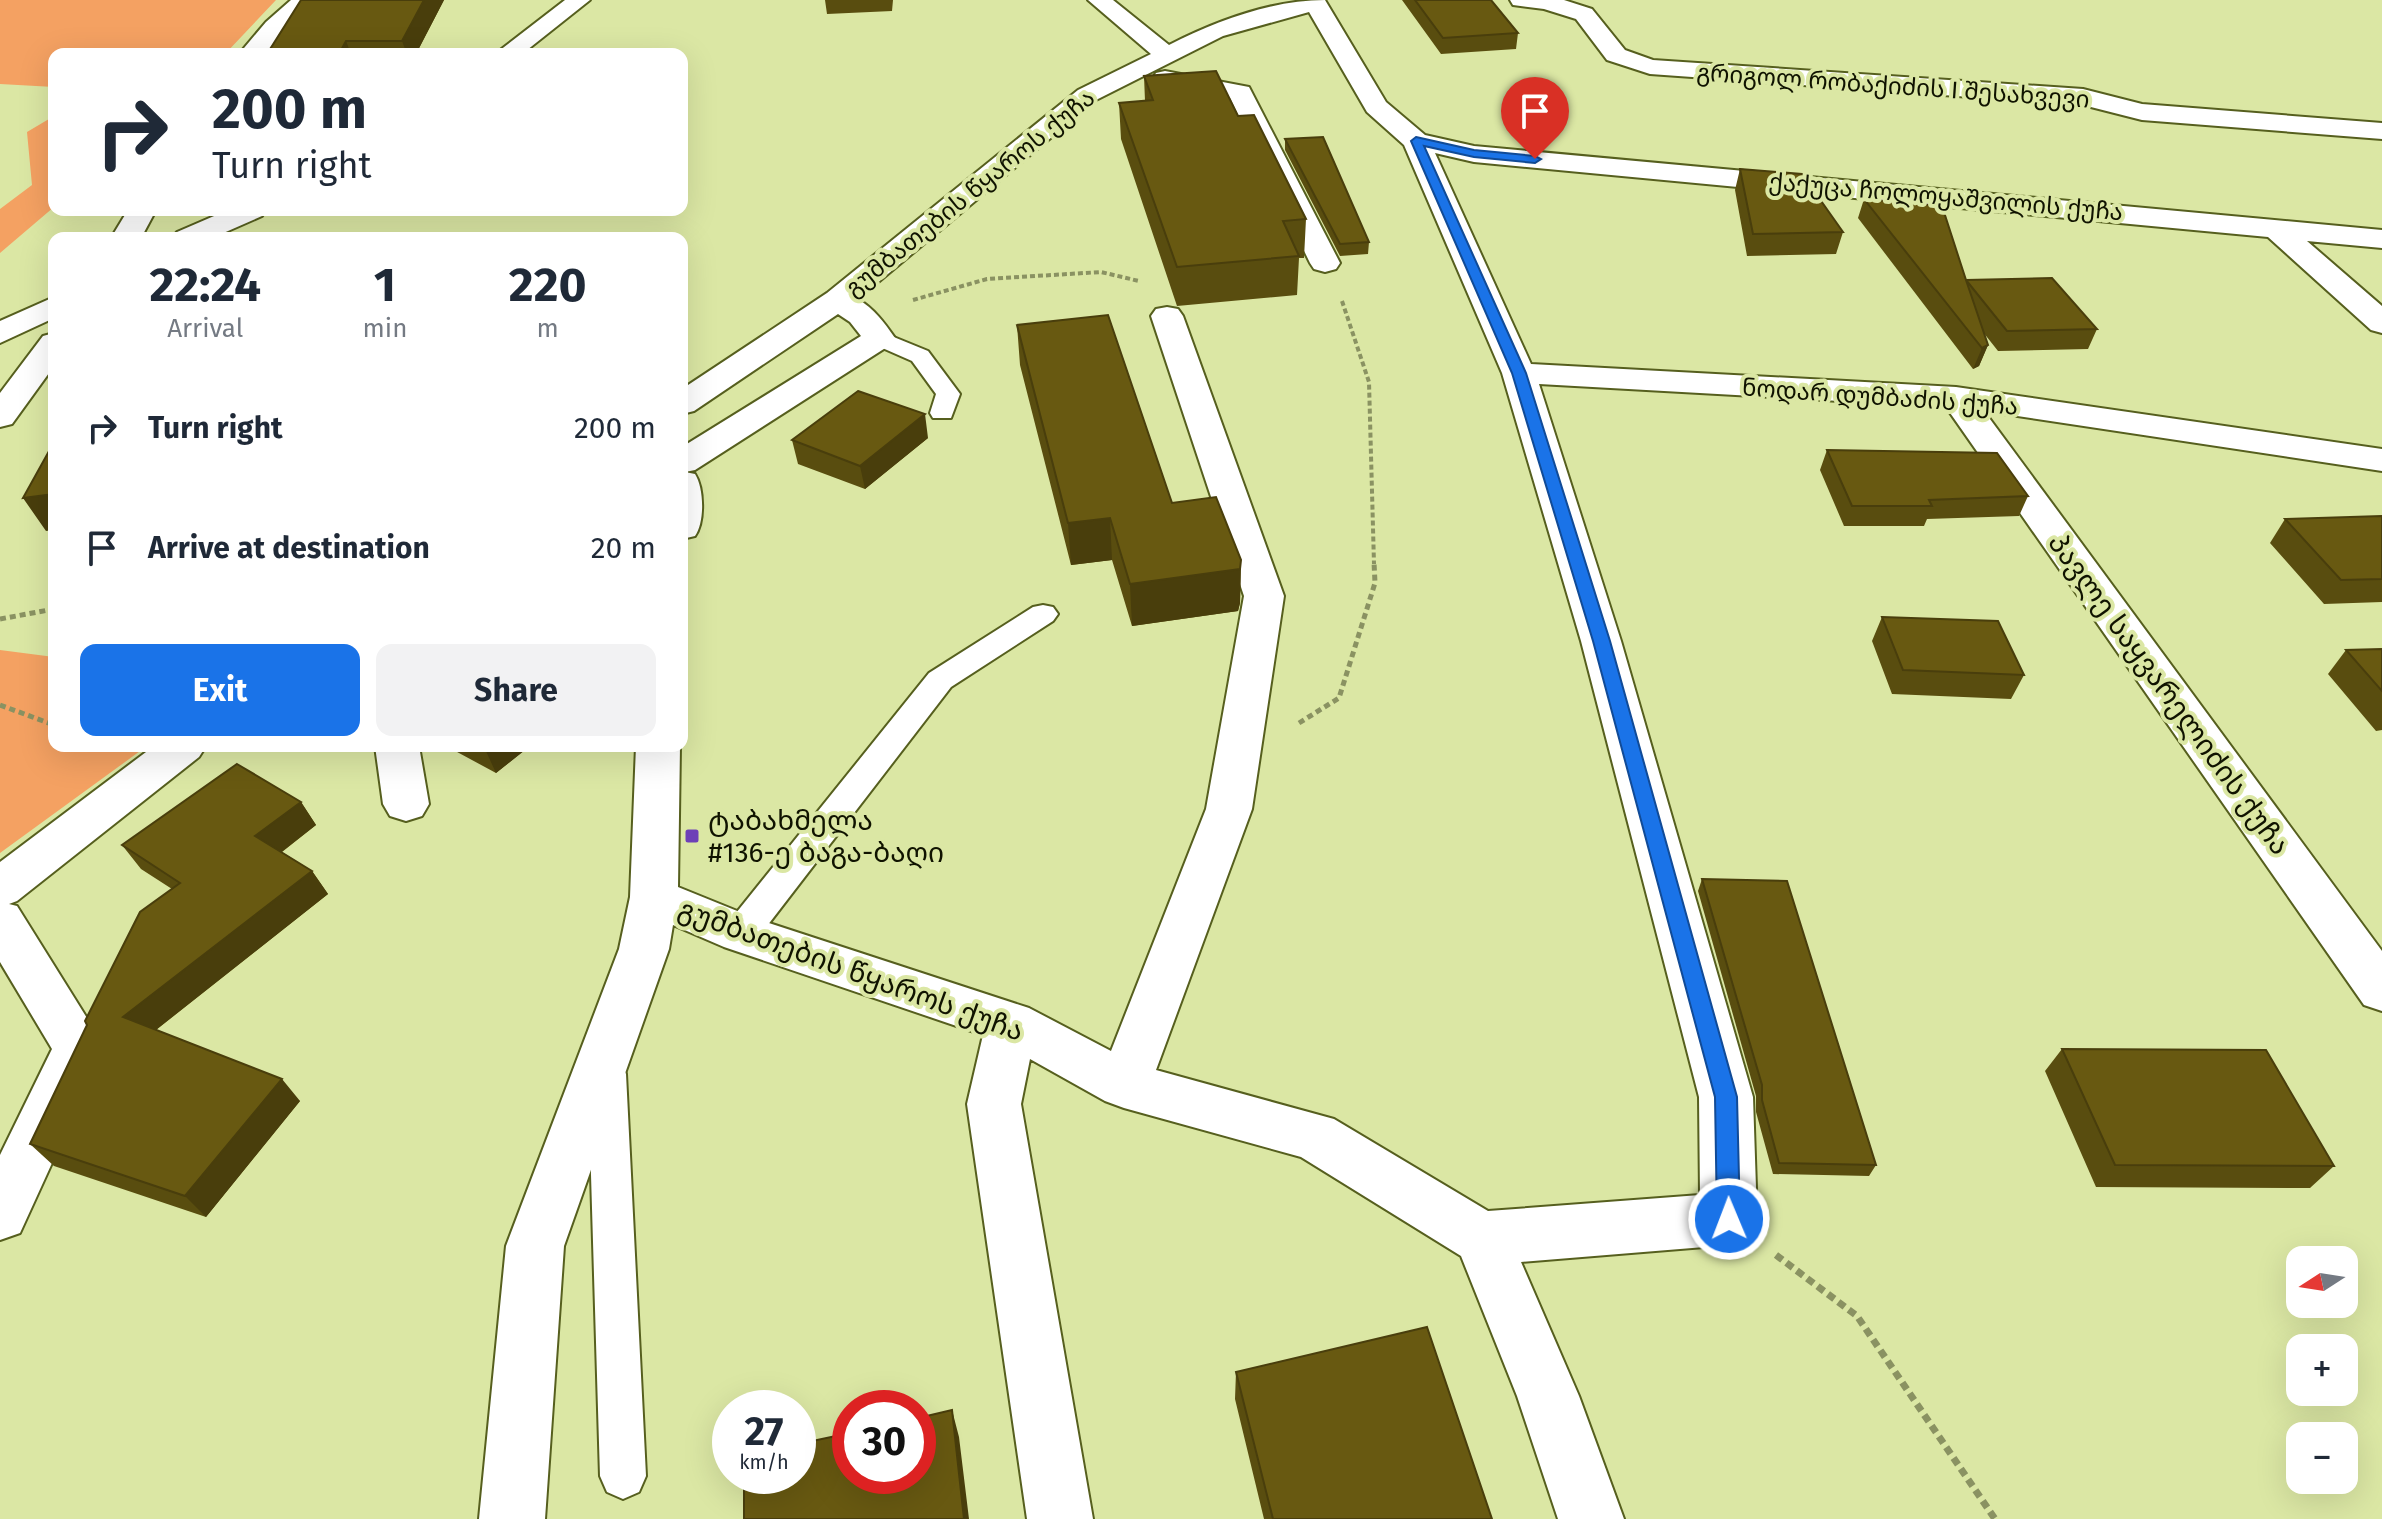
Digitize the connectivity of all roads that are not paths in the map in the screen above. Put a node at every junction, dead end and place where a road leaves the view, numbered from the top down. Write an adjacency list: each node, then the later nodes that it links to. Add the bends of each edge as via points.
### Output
1 (304, 0): 6 (street)
2 (579, 0): 7 (street)
3 (1099, 0): 8 (street)
4 (1521, 0): 10 (street, გრიგოლ რობაქიძის I შესახვევი, via 1584,14 1616,55 1650,67 2083,97 2142,112)
5 (1315, 2): 8 (street, გუმბათების წყაროს ქუჩა, via 1215,31); 11 (street, გუმბათების წყაროს ქუჩა, via 1376,107)
6 (256, 48)
7 (515, 48)
8 (1167, 55): 9 (street, გუმბათების წყაროს ქუჩა)
9 (1131, 72): 16 (street, via 1240,92); 19 (street, გუმბათების წყაროს ქუჩა, via 1087,95)
10 (2382, 131)
11 (1416, 141): 13 (street, ქაქუცა ჩოლოყაშვილის ქუჩა, via 1474,154); 23 (street, გუმბათების წყაროს ქუჩა)
12 (238, 216): 14 (street)
13 (2274, 227): 15 (street, ქაქუცა ჩოლოყაშვილის ქუჩა); 20 (street)
14 (201, 232)
15 (2382, 239)
16 (1325, 263)
17 (48, 309): 21 (street)
18 (1167, 316): 42 (street, via 1264,596 1229,809)
19 (859, 318): 25 (street, გუმბათების წყაროს ქუჩა); 26 (lane, via 920,356 948,394); 28 (street)
20 (2382, 323)
21 (0, 333)
22 (48, 351): 27 (street)
23 (1519, 373): 24 (street, ნოდარ დუმბაძის ქუჩა); 44 (street, გუმბათების წყაროს ქუჩა, via 1601,641 1726,1097 1729,1219)
24 (1956, 397): 29 (street, ნოდარ დუმბაძის ქუჩა); 39 (street, პავლე საყვარელიძის ქუჩა)
25 (688, 401)
26 (942, 413)
27 (0, 417)
28 (688, 457)
29 (2382, 460)
30 (1043, 614): 38 (lane, via 940,680)
31 (176, 752): 35 (street)
32 (398, 752): 34 (street)
33 (658, 752): 36 (street, გუმბათების წყაროს ქუჩა)
34 (406, 804)
35 (0, 888)
36 (654, 897): 38 (street, გუმბათების წყაროს ქუჩა); 41 (street, გუმბათების წყაროს ქუჩა, via 644,949)
37 (0, 920): 43 (street, via 79,1047)
38 (741, 933): 40 (street, გუმბათების წყაროს ქუჩა)
39 (2382, 990)
40 (1011, 1023): 42 (street, გუმბათების წყაროს ქუჩა); 47 (street, via 994,1104)
41 (607, 1051): 45 (lane); 46 (street, გუმბათების წყაროს ქუჩა, via 535,1246)
42 (1124, 1085): 44 (street, გუმბათების წყაროს ქუჩა, via 1315,1136)
43 (0, 1214)
44 (1482, 1238): 48 (street, via 1548,1396)
45 (623, 1476)
46 (512, 1519)
47 (1060, 1519)
48 (1591, 1519)

